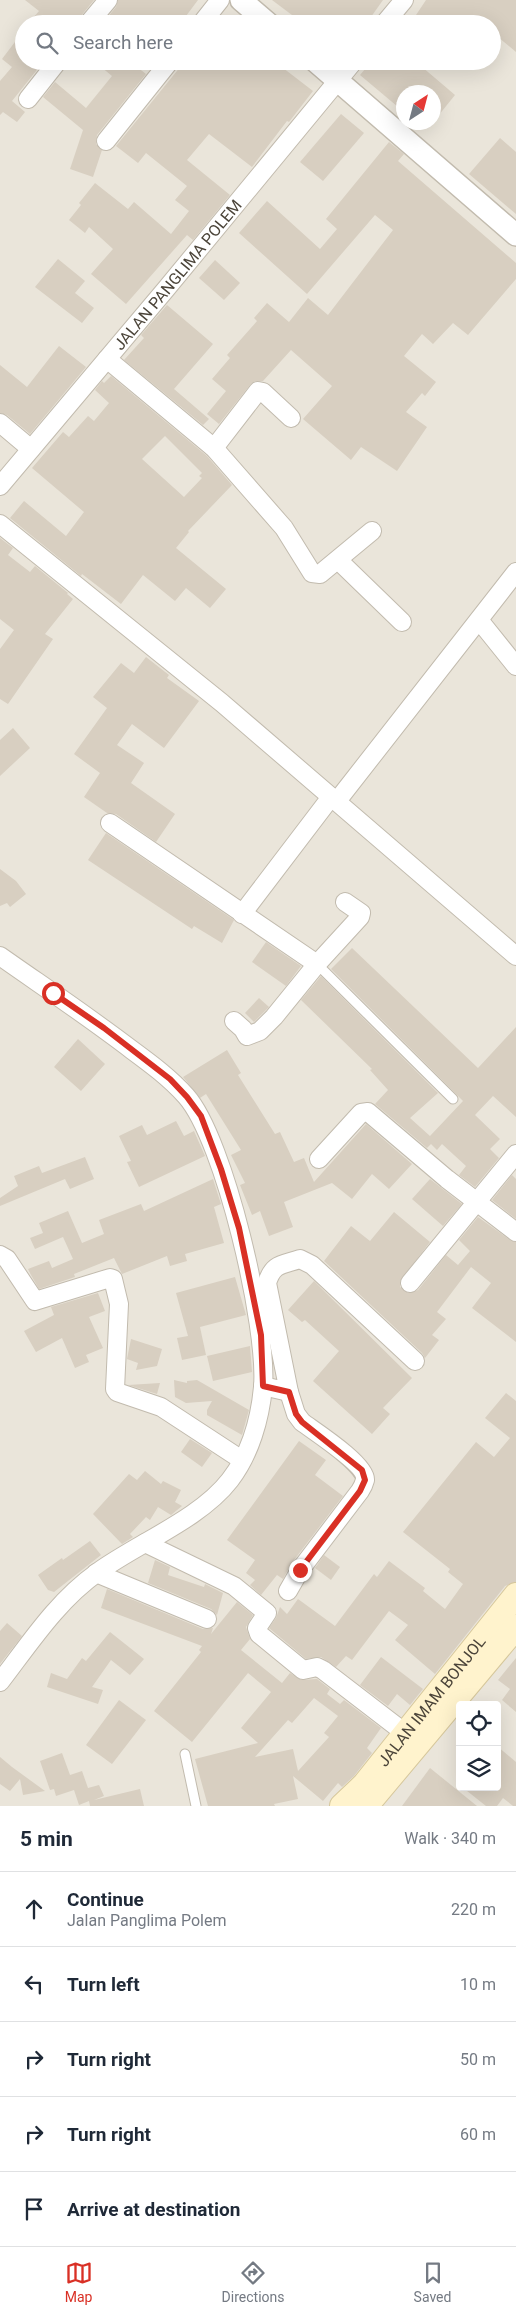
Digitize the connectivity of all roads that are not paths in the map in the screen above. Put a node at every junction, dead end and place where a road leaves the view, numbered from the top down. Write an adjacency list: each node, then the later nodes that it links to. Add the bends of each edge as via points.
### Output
1 (108, 0): 5 (street)
2 (220, 0): 6 (street)
3 (241, 0): 7 (street)
4 (404, 0): 8 (street)
5 (96, 15)
6 (208, 15)
7 (258, 15)
8 (392, 15)
9 (51, 70): 14 (street)
10 (163, 70): 15 (street)
11 (326, 70): 13 (street)
12 (346, 70): 13 (street, JALAN PANGLIMA POLEM)
13 (338, 80): 16 (street); 17 (street, JALAN PANGLIMA POLEM)
14 (28, 100)
15 (106, 141)
16 (516, 234)
17 (107, 359): 20 (street); 21 (street, JALAN PANGLIMA POLEM)
18 (292, 418): 20 (street, via 258,391)
19 (0, 423): 21 (street)
20 (214, 448): 25 (street, via 284,528 312,573 320,574)
21 (31, 449): 22 (street, JALAN PANGLIMA POLEM)
22 (0, 486)
23 (0, 524): 30 (street, via 222,703)
24 (372, 531): 25 (street)
25 (338, 560): 28 (street)
26 (516, 572): 27 (street)
27 (479, 620): 29 (street); 30 (street)
28 (402, 622)
29 (516, 666)
30 (334, 799): 33 (street); 35 (street)
31 (110, 823): 33 (street)
32 (345, 902): 36 (street, via 361,913 360,917)
33 (242, 914): 36 (street)
34 (0, 956): 46 (street, via 104,1028 170,1079 201,1116 239,1228 261,1335)
35 (516, 956)
36 (316, 964): 37 (street, via 260,1031 246,1036); 38 (lane)
37 (234, 1021)
38 (453, 1099)
39 (516, 1154): 41 (street)
40 (319, 1159): 41 (street, via 365,1112)
41 (476, 1201): 42 (street); 44 (street)
42 (516, 1232)
43 (0, 1255): 48 (street, via 7,1259 35,1301 110,1278 119,1304 117,1392 161,1407)
44 (410, 1283)
45 (415, 1361): 47 (street, via 312,1265 300,1259 275,1267 268,1282)
46 (263, 1386): 47 (street); 48 (street, via 256,1430)
47 (289, 1392): 51 (street, via 302,1422 362,1470 365,1480)
48 (242, 1460): 49 (street, via 230,1481 207,1502)
49 (145, 1543): 50 (street); 56 (street, via 234,1586 268,1614 257,1628 259,1634 289,1660 303,1670 317,1667 323,1670)
50 (96, 1573): 53 (street); 55 (street, via 41,1627)
51 (288, 1591)
52 (516, 1595): 54 (main road, JALAN IMAM BONJOL)
53 (207, 1619)
54 (506, 1629): 56 (main road, JALAN IMAM BONJOL); 60 (main road, JALAN IMAM BONJOL)
55 (0, 1682)
56 (405, 1733): 59 (main road, JALAN IMAM BONJOL, via 364,1785)
57 (185, 1754): 58 (lane)
58 (196, 1806)
59 (342, 1806)
60 (366, 1806)

